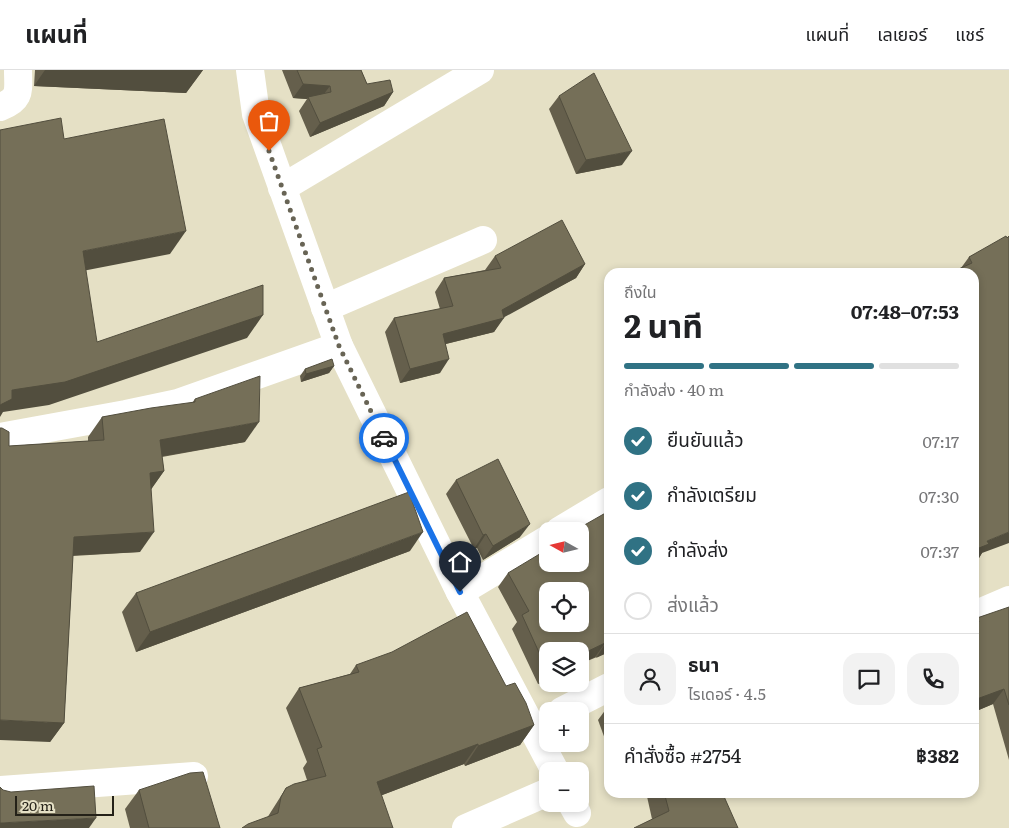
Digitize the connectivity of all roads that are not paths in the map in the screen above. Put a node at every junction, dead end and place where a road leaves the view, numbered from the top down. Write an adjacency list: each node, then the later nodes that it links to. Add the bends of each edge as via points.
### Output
1 (18, 70): 4 (street, via 16,97 10,104)
2 (250, 70): 5 (street, via 256,114)
3 (480, 70): 5 (street)
4 (0, 107)
5 (282, 188): 7 (street)
6 (483, 240): 7 (street)
7 (325, 308): 8 (street)
8 (339, 346): 9 (street, via 178,403); 13 (street)
9 (0, 437)
10 (604, 504): 11 (street)
11 (574, 522)
12 (539, 544): 13 (street)
13 (460, 592): 18 (street)
14 (1009, 600): 15 (street)
15 (979, 613)
16 (604, 690): 17 (street)
17 (580, 702)
18 (539, 721)
19 (194, 776): 20 (street)
20 (0, 790)
21 (539, 796): 22 (street)
22 (466, 828)

